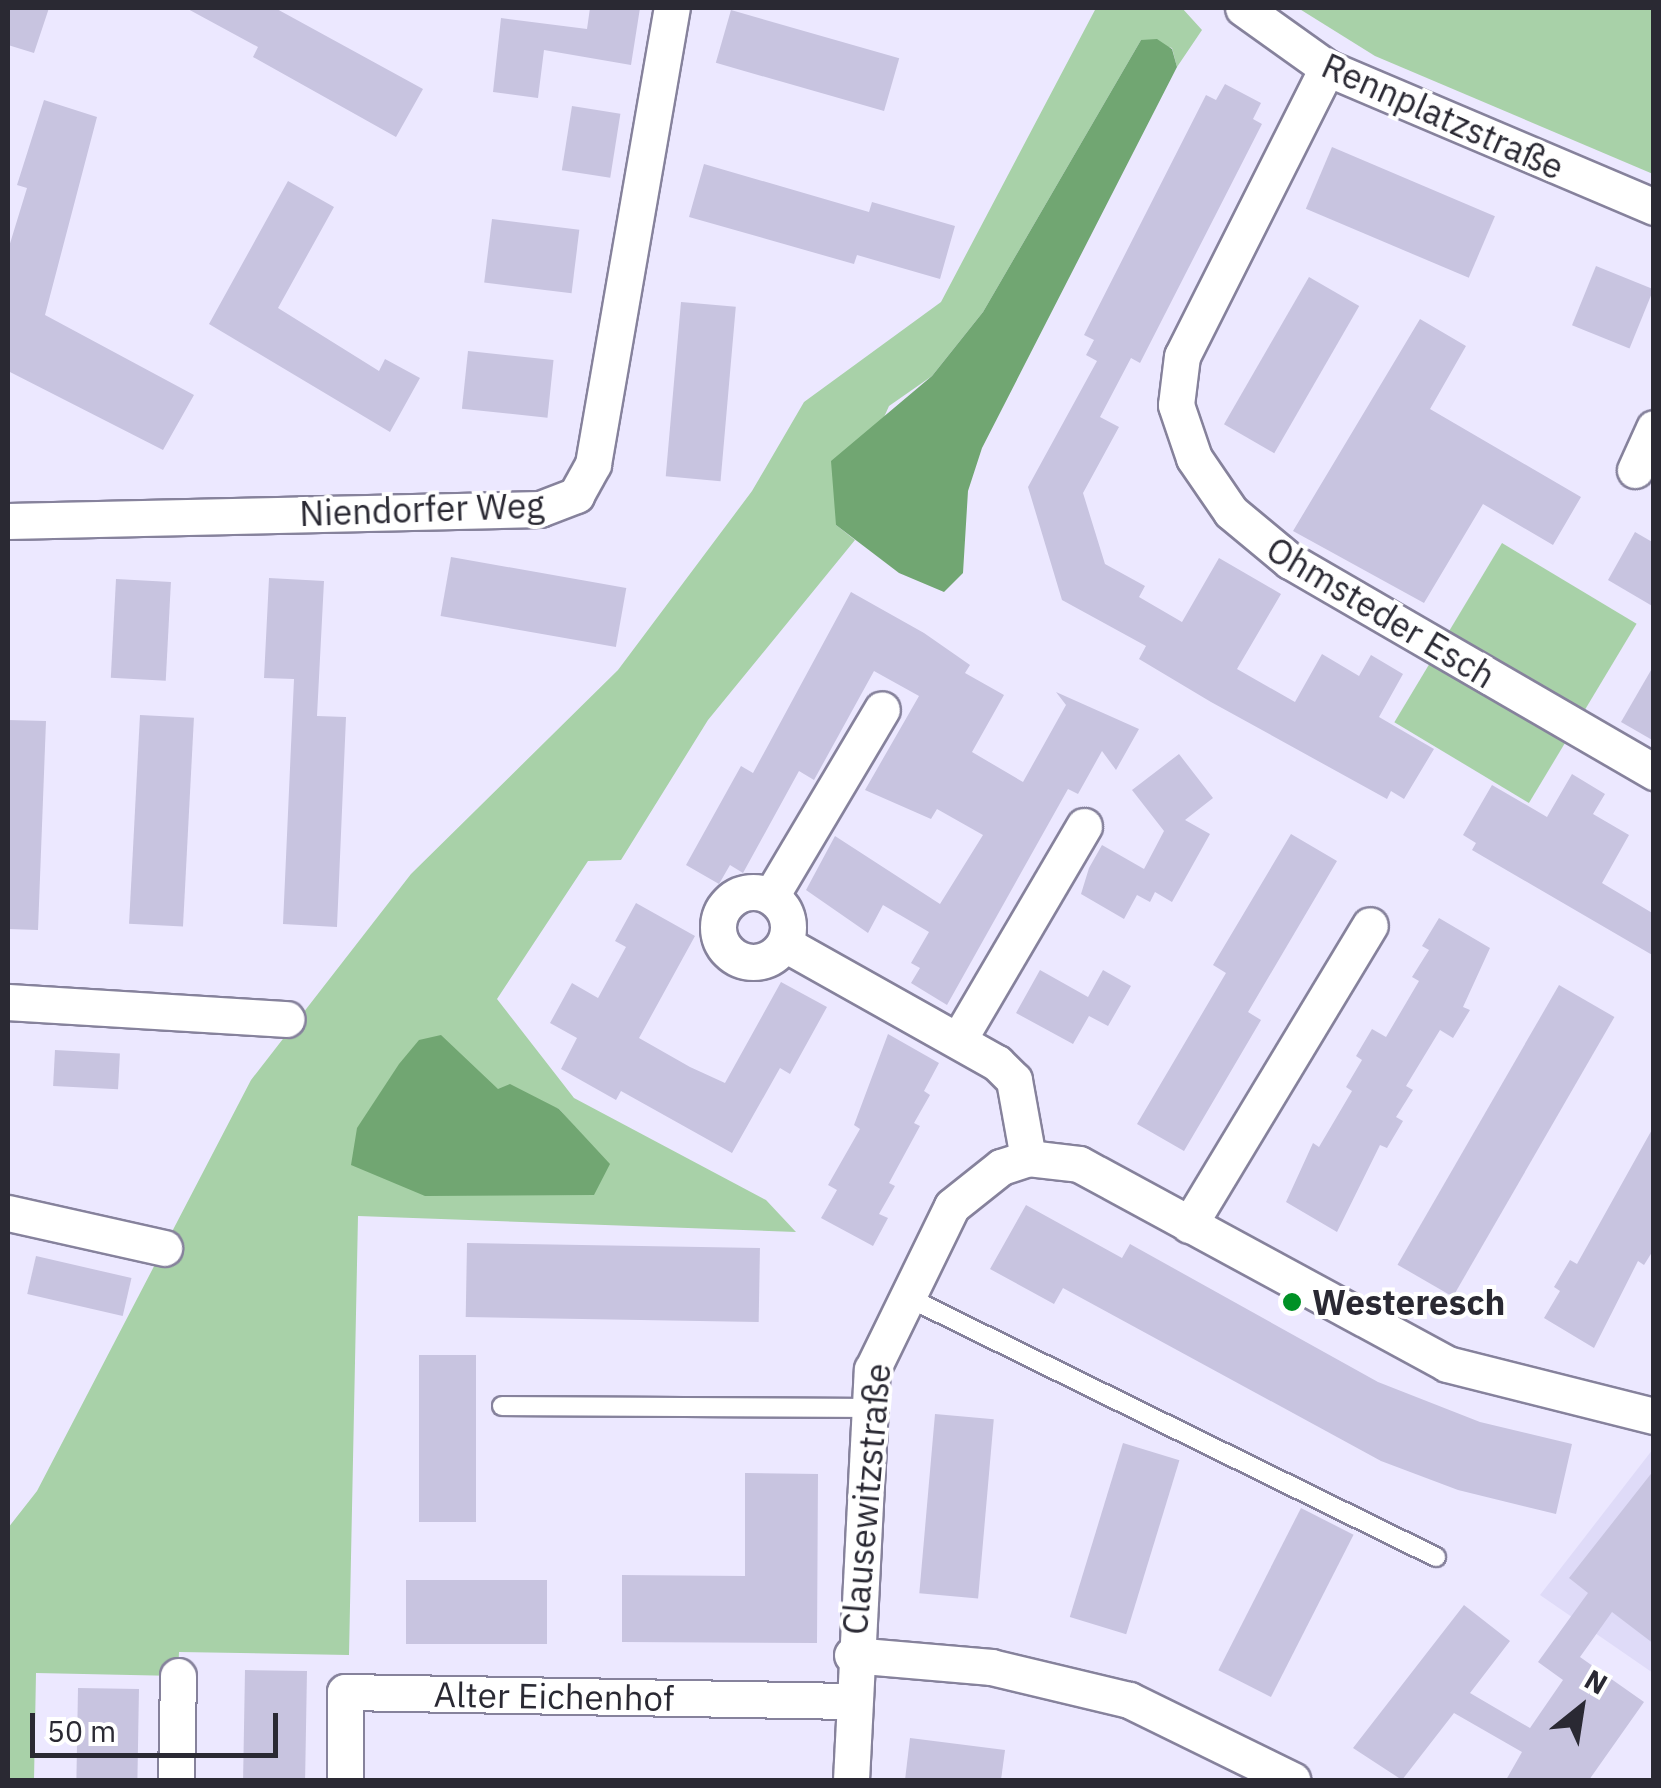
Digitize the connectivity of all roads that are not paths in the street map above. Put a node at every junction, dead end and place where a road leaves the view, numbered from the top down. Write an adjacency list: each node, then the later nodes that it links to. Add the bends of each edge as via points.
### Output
1 (672, 8): 7 (street, Niendorfer Weg, via 592,464 576,496 540,509)
2 (1243, 8): 3 (street, Rennplatzstraße)
3 (1328, 68): 4 (street, Rennplatzstraße); 9 (street, Ohmsteder Esch, via 1182,356 1176,405 1194,458 1231,512 1290,561)
4 (1654, 208)
5 (1654, 428): 6 (street)
6 (1635, 470)
7 (8, 521)
8 (882, 709): 11 (street)
9 (1654, 772)
10 (1084, 826): 16 (street)
11 (771, 896): 13 (street, via 786,912); 13 (street, via 748,892 728,902 721,941 735,957 757,962)
12 (1370, 924): 19 (street)
13 (785, 944): 16 (street)
14 (8, 1002): 15 (street)
15 (286, 1019)
16 (959, 1039): 17 (street, via 1014,1080)
17 (1028, 1158): 19 (street, via 1079,1164); 21 (street, Clausewitzstraße, via 974,1184 952,1206)
18 (8, 1214): 20 (street)
19 (1189, 1225): 24 (street, via 1447,1364)
20 (164, 1248)
21 (903, 1295): 23 (street, Clausewitzstraße, via 883,1335); 25 (lane)
22 (502, 1406): 23 (lane)
23 (866, 1408): 26 (street, Clausewitzstraße)
24 (1654, 1416)
25 (1436, 1557)
26 (852, 1655): 28 (street, Clausewitzstraße); 32 (street, via 991,1667 1129,1700)
27 (178, 1676): 29 (street)
28 (851, 1701): 30 (street, Alter Eichenhof, via 345,1692); 31 (street, Clausewitzstraße)
29 (176, 1780)
30 (345, 1780)
31 (851, 1780)
32 (1292, 1780)

